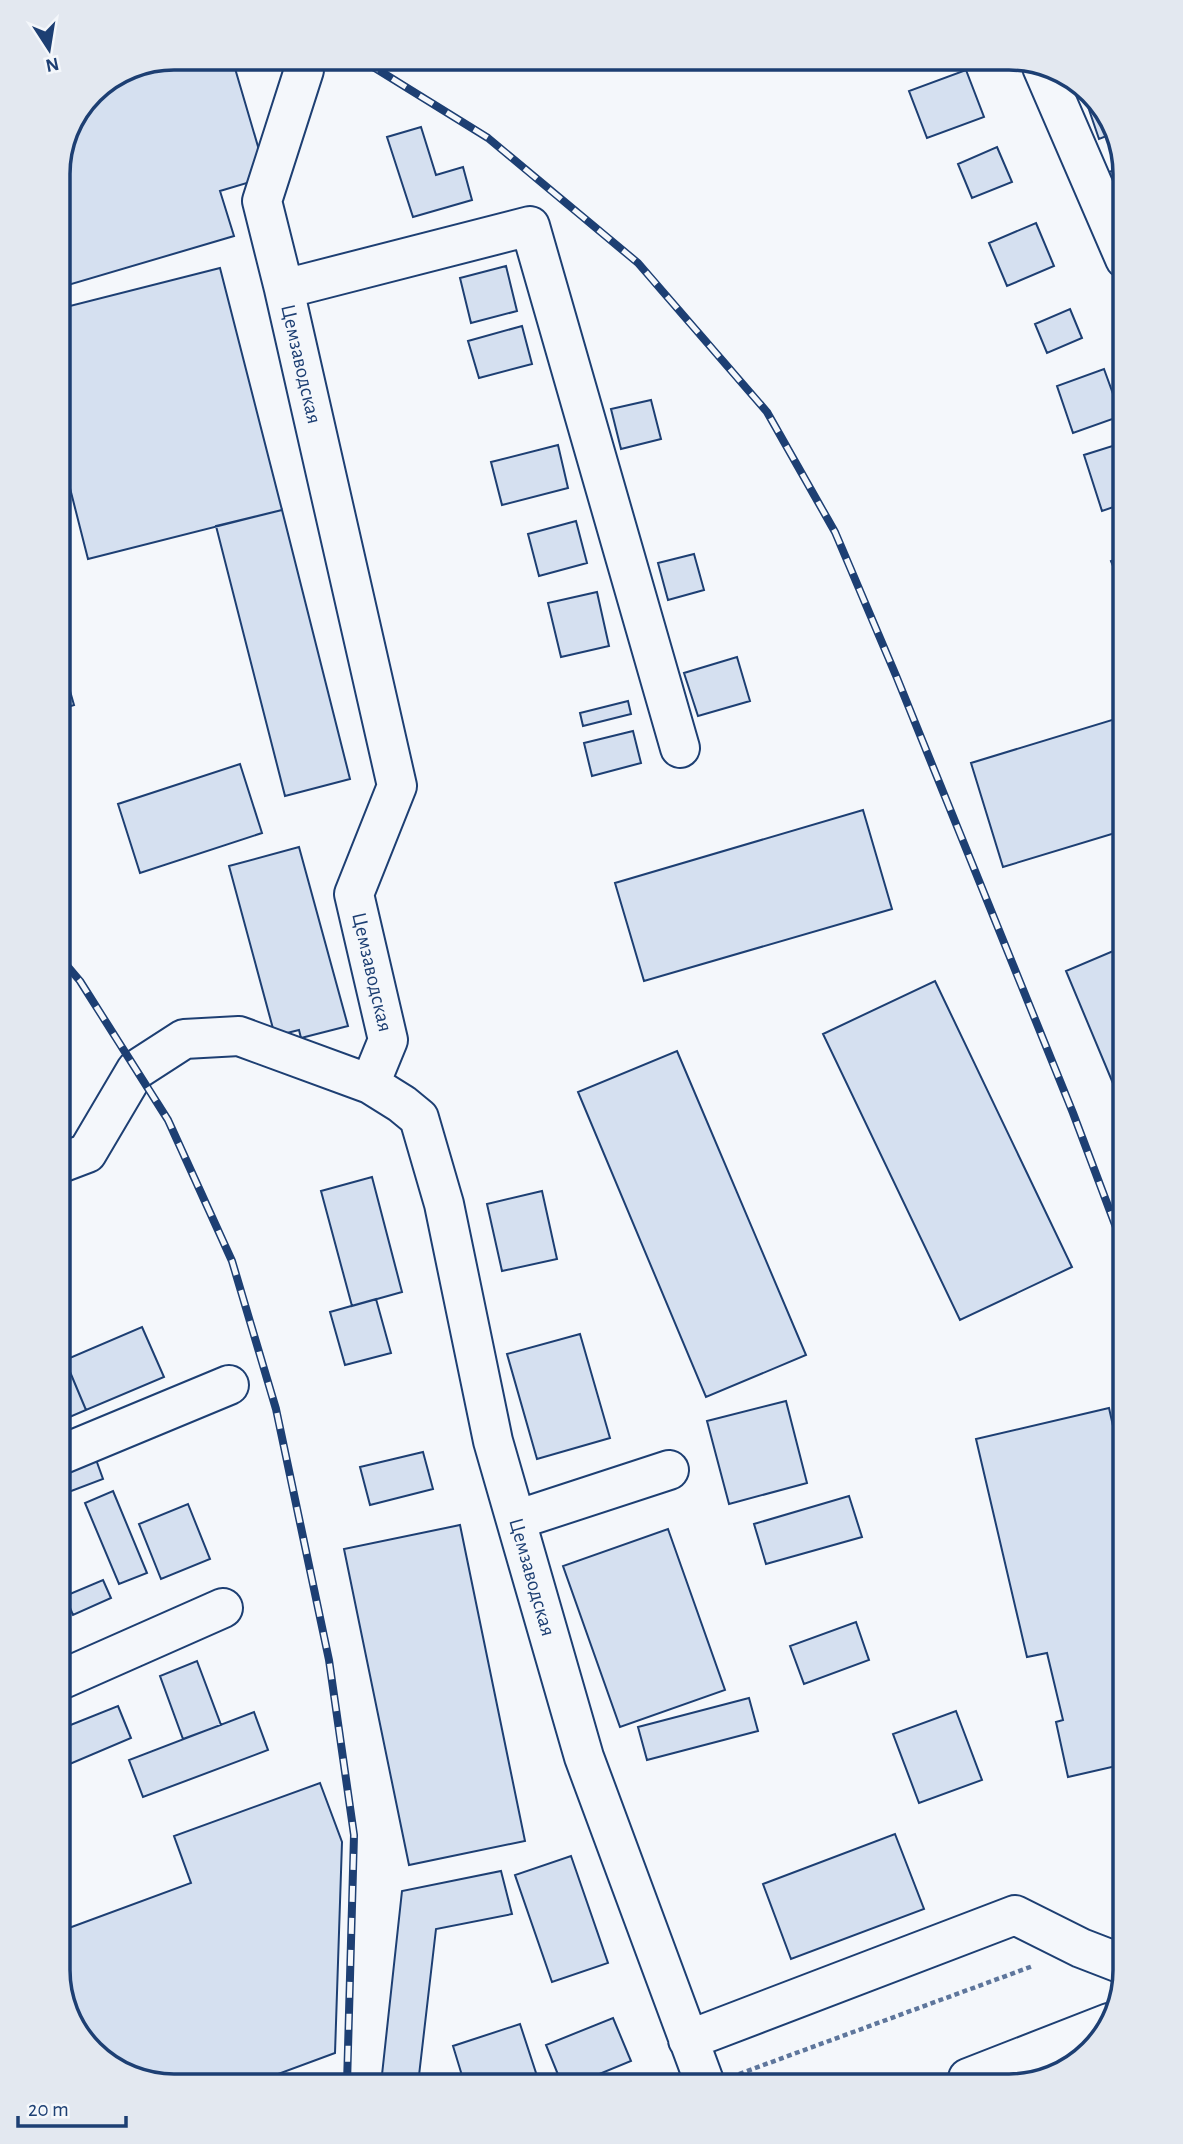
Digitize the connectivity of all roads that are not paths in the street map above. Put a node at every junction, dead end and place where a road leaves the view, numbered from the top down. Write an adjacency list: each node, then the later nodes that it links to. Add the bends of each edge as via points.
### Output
1 (304, 70): 4 (street, via 262,201)
2 (1047, 78): 3 (street)
3 (1113, 231)
4 (284, 289): 5 (street, Цемзаводская, via 530,226); 6 (street, Цемзаводская, via 397,786 354,894 388,1040)
5 (680, 748)
6 (370, 1084): 7 (street, Цемзаводская, via 239,1036 184,1039 136,1070); 11 (street, Цемзаводская, via 419,1118 444,1204 493,1441)
7 (73, 1158)
8 (229, 1385): 9 (street)
9 (70, 1451)
10 (669, 1470): 11 (street)
11 (516, 1520): 16 (street, Цемзаводская, via 584,1757)
12 (223, 1608): 13 (street)
13 (70, 1676)
14 (1113, 1960): 16 (street, via 1015,1915)
15 (1094, 2029): 18 (street)
16 (688, 2040): 17 (street, Цемзаводская)
17 (716, 2074)
18 (978, 2074)

